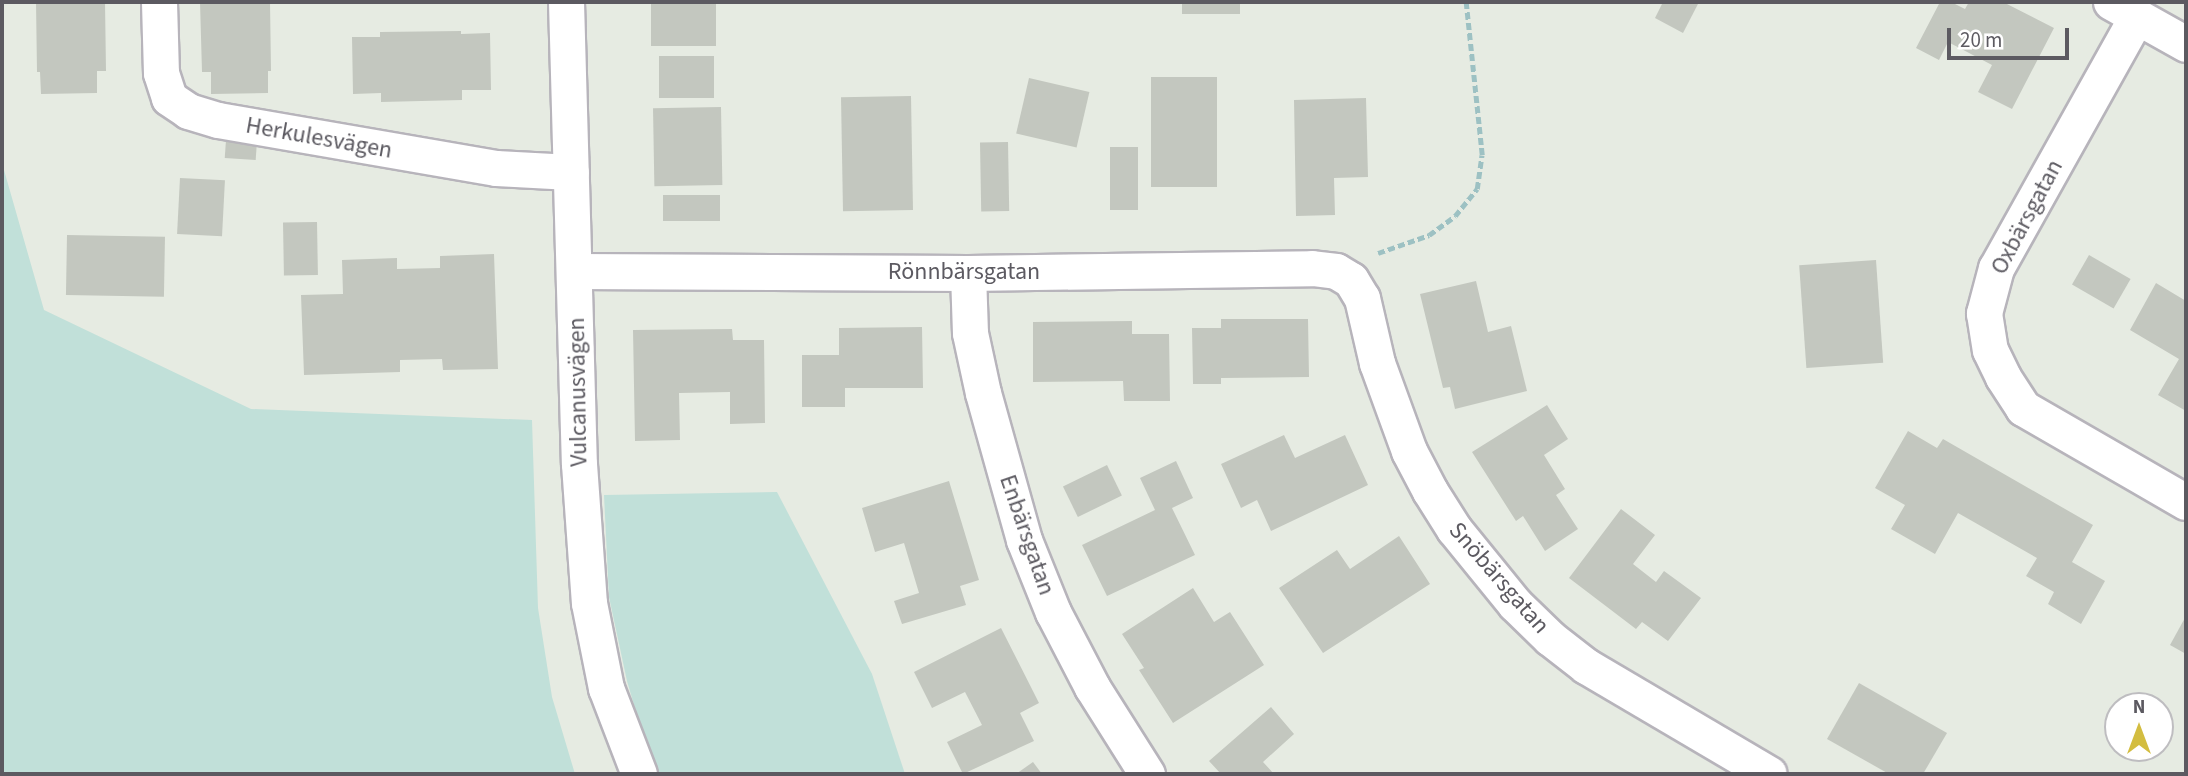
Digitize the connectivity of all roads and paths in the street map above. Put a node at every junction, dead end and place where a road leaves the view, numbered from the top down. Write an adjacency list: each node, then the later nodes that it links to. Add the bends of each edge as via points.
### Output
1 (159, 2): 6 (street, Herkulesvägen, via 162,73 169,98 188,111 496,168)
2 (566, 2): 6 (street, Vulcanusvägen)
3 (1466, 2): 9 (path, via 1482,155 1477,189 1455,216 1429,235)
4 (2124, 9): 5 (street); 10 (street, Oxbärsgatan, via 1996,268 1984,313 1990,350 2024,408)
5 (2186, 44)
6 (571, 172): 7 (street, Vulcanusvägen)
7 (575, 271): 8 (street, Rönnbärsgatan); 11 (street, Vulcanusvägen, via 579,464 589,603 607,688)
8 (968, 273): 9 (street, Rönnbärsgatan, via 1312,268); 12 (street, Enbärsgatan, via 970,333 982,393 1024,540 1053,612 1092,687)
9 (1343, 276): 13 (street, Snöbärsgatan, via 1362,298 1377,363 1409,451 1454,529 1482,566 1550,638 1586,666)
10 (2186, 502)
11 (639, 774)
12 (1147, 774)
13 (1769, 774)

